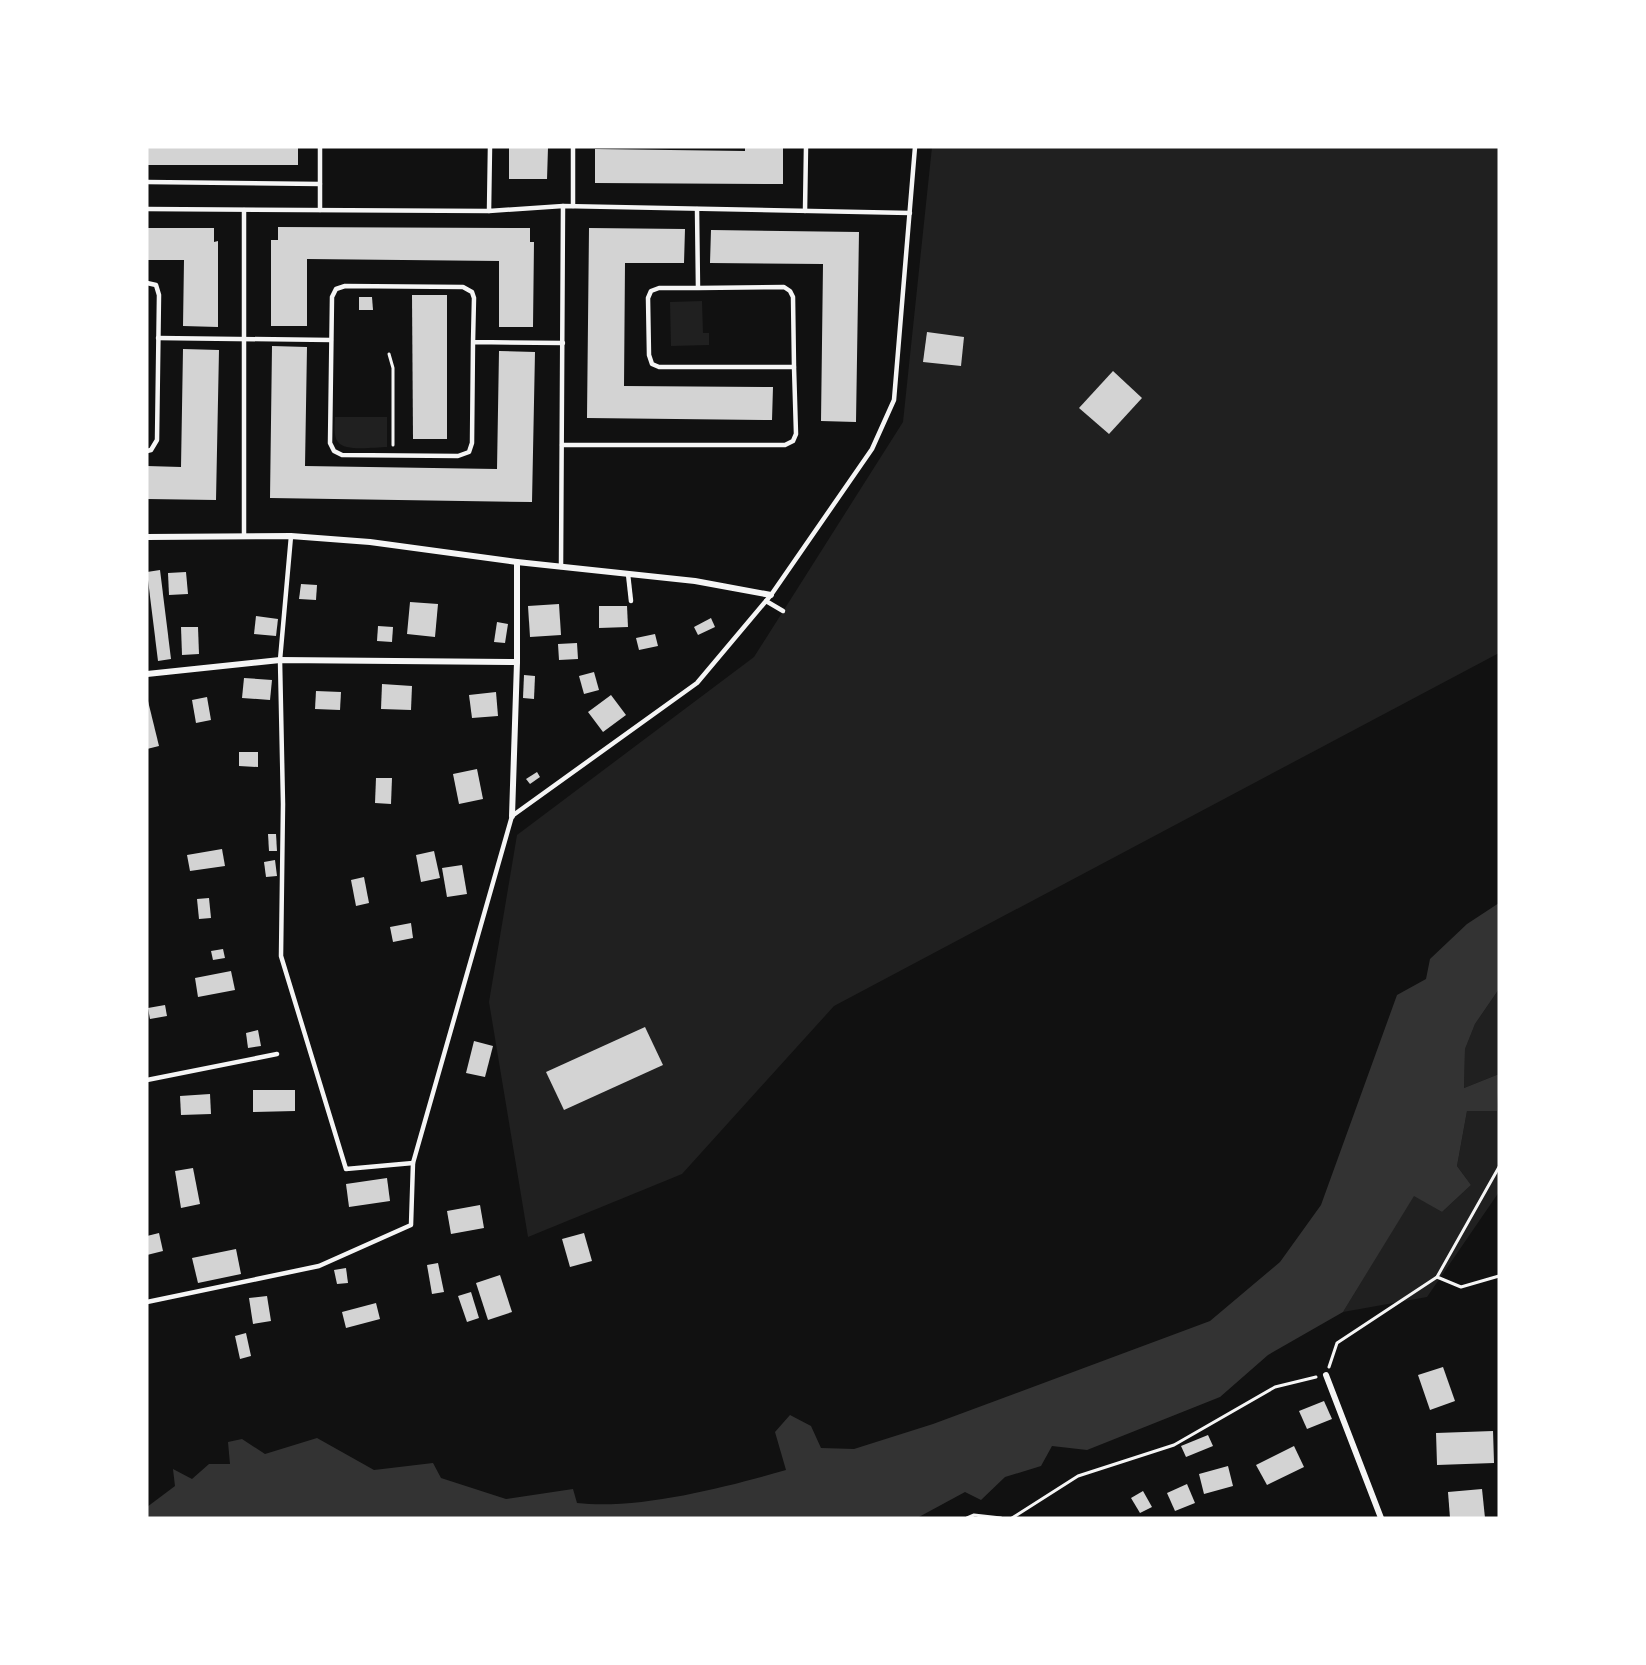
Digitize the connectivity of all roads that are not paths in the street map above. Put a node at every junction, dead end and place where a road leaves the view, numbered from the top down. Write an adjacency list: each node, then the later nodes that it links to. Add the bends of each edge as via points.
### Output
1 (320, 147): 7 (lane)
2 (490, 147): 14 (lane)
3 (573, 147): 9 (lane)
4 (806, 147): 15 (lane)
5 (915, 147): 16 (lane)
6 (147, 182): 7 (lane)
7 (320, 184): 13 (lane)
8 (563, 206): 9 (lane); 14 (lane); 23 (lane)
9 (573, 206): 11 (lane)
10 (147, 209): 12 (lane)
11 (697, 209): 15 (lane); 18 (lane)
12 (244, 210): 13 (lane); 20 (lane)
13 (320, 210): 14 (lane)
14 (489, 211)
15 (805, 211): 16 (lane)
16 (910, 213): 33 (lane, via 894,400 872,449)
17 (147, 283): 19 (lane, via 156,285 159,295)
18 (698, 288): 24 (lane, via 784,287 790,291); 24 (lane, via 651,291 651,364)
19 (158, 338): 20 (lane); 26 (lane, via 157,440)
20 (244, 339): 21 (lane); 27 (lane)
21 (331, 340): 22 (lane, via 332,297 336,289 464,287 472,292); 22 (lane, via 330,443 334,452 342,455 458,456 469,452)
22 (473, 342): 23 (lane)
23 (563, 343): 25 (lane)
24 (794, 367): 25 (lane, via 796,434 785,445)
25 (562, 445): 31 (lane)
26 (147, 452)
27 (244, 536): 28 (street); 29 (street)
28 (291, 536): 30 (street, via 370,542); 37 (lane)
29 (147, 537)
30 (517, 562): 31 (street); 38 (street)
31 (561, 567): 32 (street)
32 (628, 574): 33 (street); 34 (lane)
33 (771, 595): 35 (lane)
34 (631, 601)
35 (766, 601): 36 (lane); 40 (lane, via 697,683)
36 (783, 611)
37 (280, 660): 38 (street); 39 (street); 43 (lane, via 284,804 281,956 346,1169)
38 (518, 662): 40 (street)
39 (147, 674)
40 (512, 816): 43 (lane)
41 (277, 1054): 42 (lane)
42 (147, 1080)
43 (413, 1162): 44 (lane, via 411,1225 319,1266)
44 (147, 1302)
45 (1326, 1374): 46 (street)
46 (1381, 1518)

